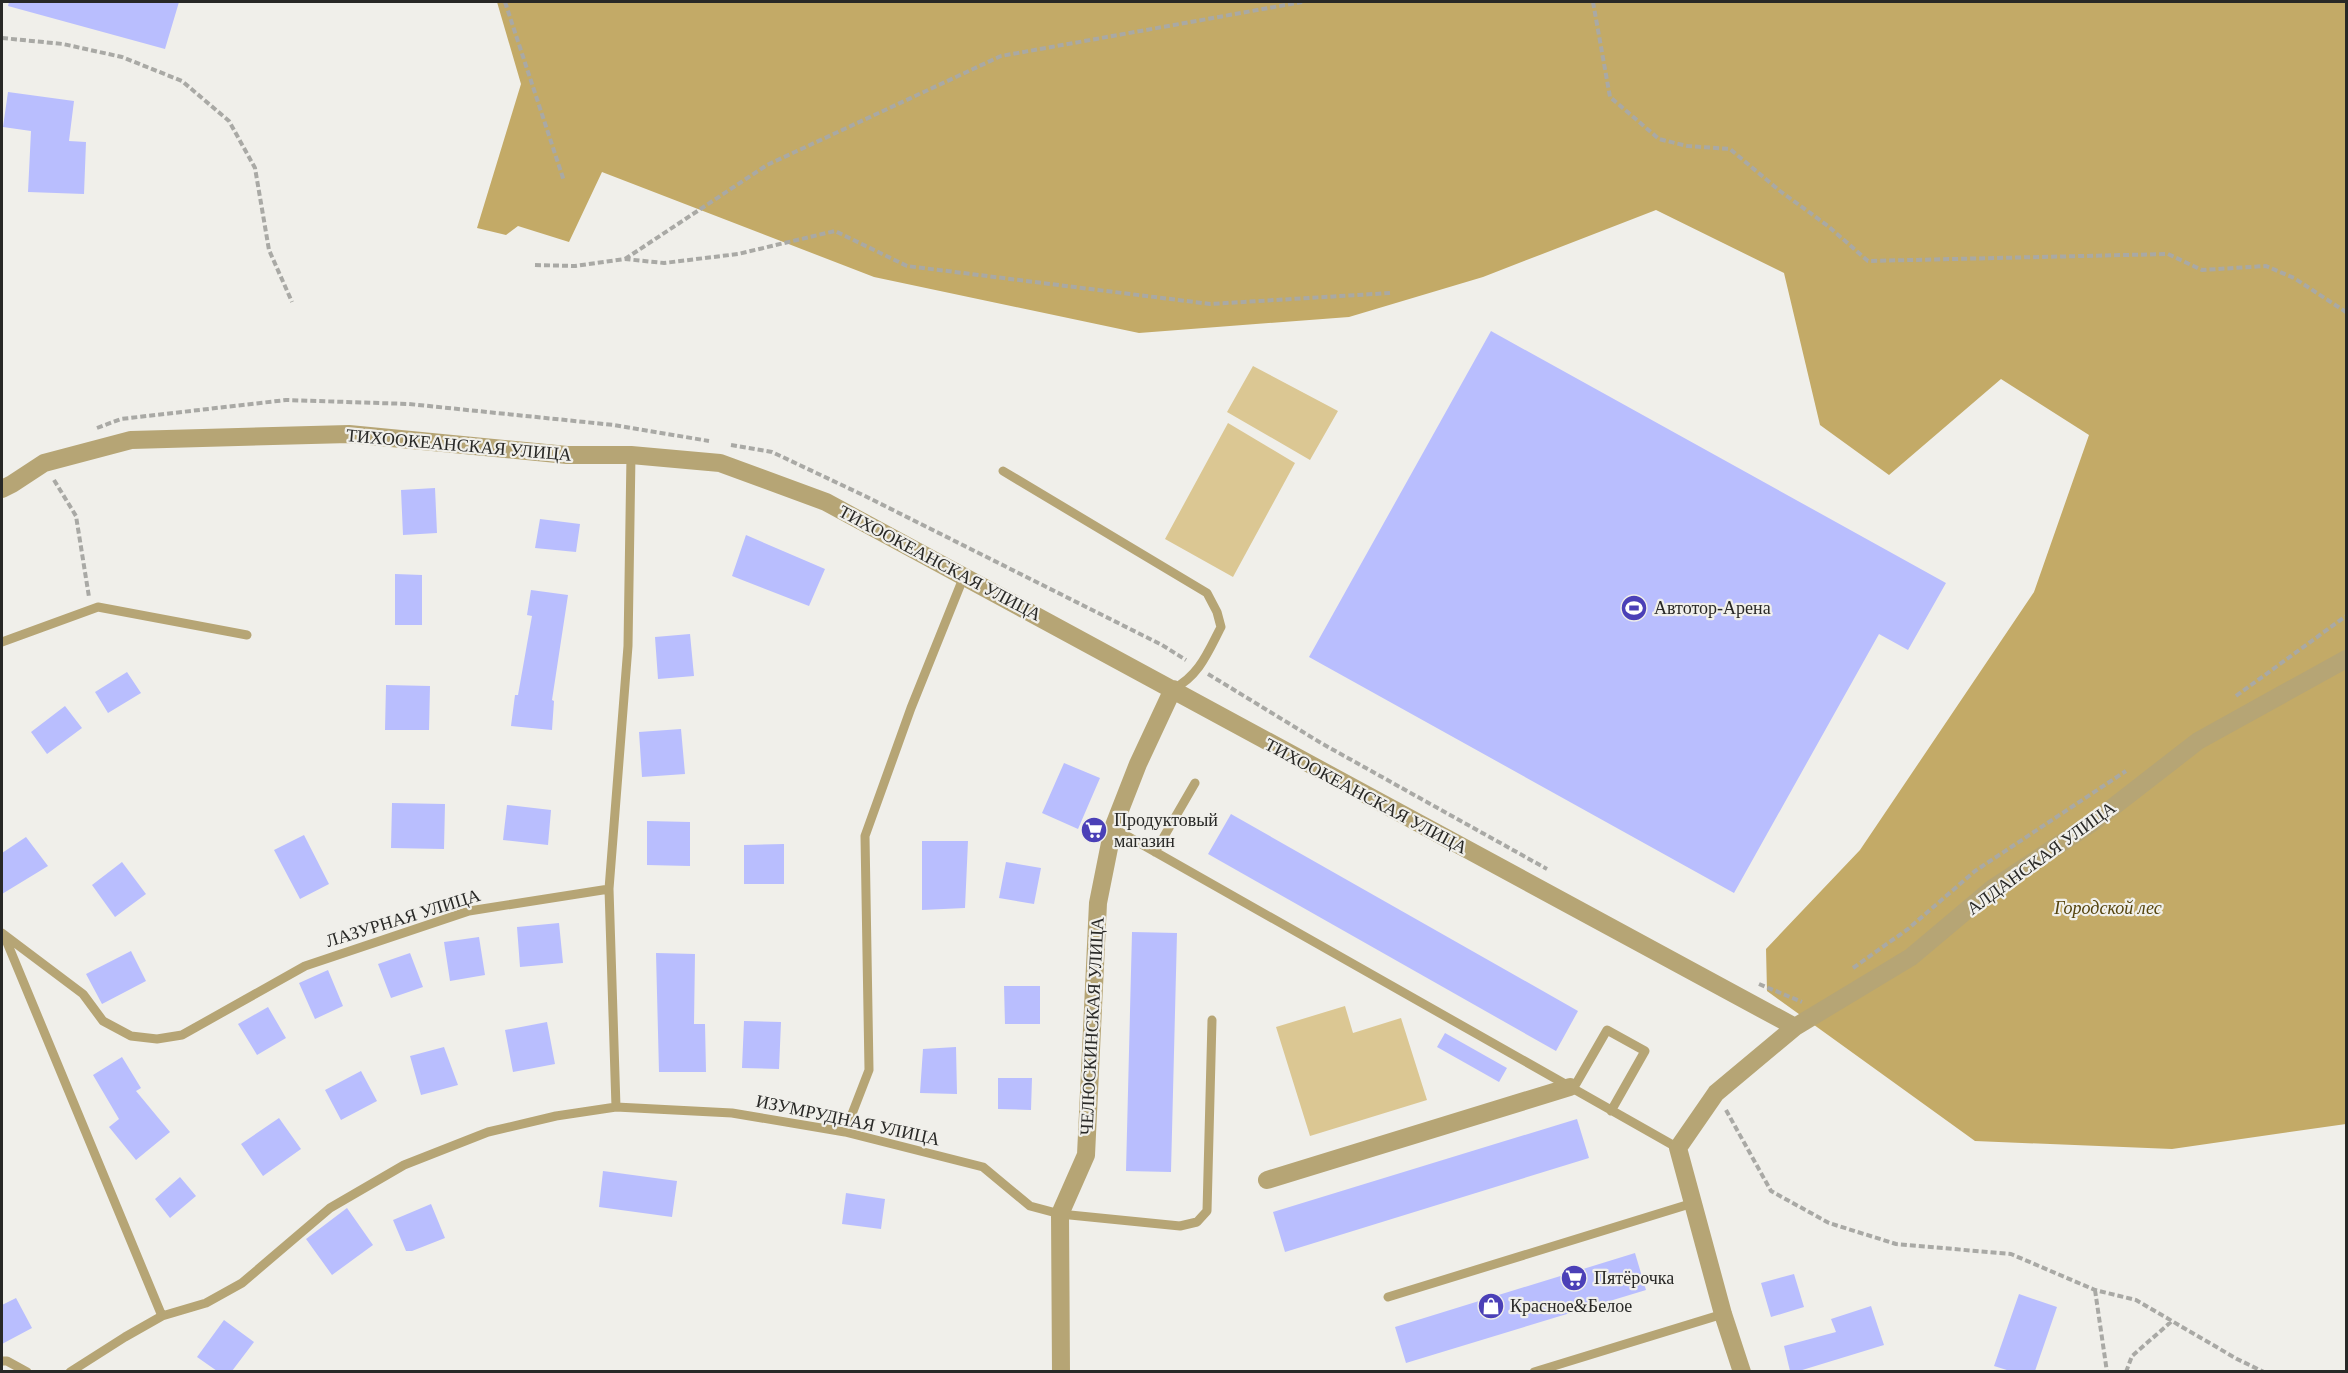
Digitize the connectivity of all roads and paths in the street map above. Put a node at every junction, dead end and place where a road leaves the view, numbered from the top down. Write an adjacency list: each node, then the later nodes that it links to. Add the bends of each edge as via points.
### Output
1 (505, 2): 5 (path)
2 (1302, 2): 6 (path, via 1001,56 767,165)
3 (1593, 2): 10 (path, via 1610,97 1659,139 1730,150 1868,261 2168,255 2202,270 2266,266 2294,278)
4 (2, 38): 9 (path, via 63,44 123,57 182,81 229,121 255,168 268,250)
5 (564, 181)
6 (625, 259): 7 (path, via 575,266); 8 (path, via 664,263 738,254 835,231 908,266 1210,304)
7 (536, 265)
8 (1390, 293)
9 (292, 302)
10 (2346, 312)
11 (631, 454): 12 (street, ТИХООКЕАНСКАЯ УЛИЦА, via 567,455 349,434 132,441); 15 (street, ТИХООКЕАНСКАЯ УЛИЦА, via 720,463 826,502); 24 (lane, via 628,646)
12 (44, 464): 14 (street, ТИХООКЕАНСКАЯ УЛИЦА); 16 (path, via 76,516 89,597)
13 (1003, 471): 20 (lane, via 1207,593 1221,627 1206,657 1187,682)
14 (2, 489)
15 (964, 576): 20 (street, ТИХООКЕАНСКАЯ УЛИЦА); 32 (lane, via 865,836 869,1070)
16 (98, 607): 17 (lane); 18 (lane)
17 (247, 635)
18 (2, 642)
19 (2346, 659): 27 (street, АЛДАНСКАЯ УЛИЦА, via 2198,741 2095,821 1993,888 1911,957)
20 (1173, 689): 22 (street, ЧЕЛЮСКИНСКАЯ УЛИЦА); 27 (street, ТИХООКЕАНСКАЯ УЛИЦА)
21 (1195, 783): 23 (lane)
22 (1113, 828): 23 (lane); 36 (street, ЧЕЛЮСКИНСКАЯ УЛИЦА, via 1098,903 1086,1155)
23 (1155, 852): 28 (lane)
24 (609, 889): 25 (lane, ЛАЗУРНАЯ УЛИЦА, via 469,911 447,918 306,966 182,1035 156,1039 131,1036 103,1021 83,994); 30 (lane)
25 (3, 935): 40 (lane)
26 (1212, 1020): 36 (lane, ИЗУМРУДНАЯ УЛИЦА, via 1207,1211 1197,1222 1180,1226)
27 (1795, 1027): 29 (street, АЛДАНСКАЯ УЛИЦА)
28 (1571, 1088): 31 (lane); 31 (lane, via 1607,1030 1645,1052); 34 (street)
29 (1716, 1093): 33 (street, АЛДАНСКАЯ УЛИЦА); 37 (path, via 1771,1191 1829,1223 1896,1244 2011,1254)
30 (616, 1107): 32 (lane, ИЗУМРУДНАЯ УЛИЦА, via 732,1113); 40 (lane, ИЗУМРУДНАЯ УЛИЦА, via 488,1132 404,1166 330,1208 242,1283 206,1303)
31 (1611, 1111): 33 (lane)
32 (845, 1132): 36 (lane, ИЗУМРУДНАЯ УЛИЦА, via 983,1167 1030,1206)
33 (1678, 1148): 35 (street)
34 (1267, 1180)
35 (1693, 1203): 38 (lane); 39 (street)
36 (1060, 1214): 45 (street, ЧЕЛЮСКИНСКАЯ УЛИЦА)
37 (2095, 1290): 41 (path, via 2136,1300); 48 (path)
38 (1388, 1297)
39 (1723, 1314): 46 (lane); 47 (street)
40 (162, 1316): 44 (lane, ИЗУМРУДНАЯ УЛИЦА)
41 (2172, 1321): 49 (path, via 2132,1356); 50 (path)
42 (2, 1361): 43 (lane)
43 (27, 1371)
44 (70, 1371)
45 (1061, 1371)
46 (1534, 1371)
47 (1742, 1371)
48 (2107, 1371)
49 (2126, 1371)
50 (2264, 1371)

